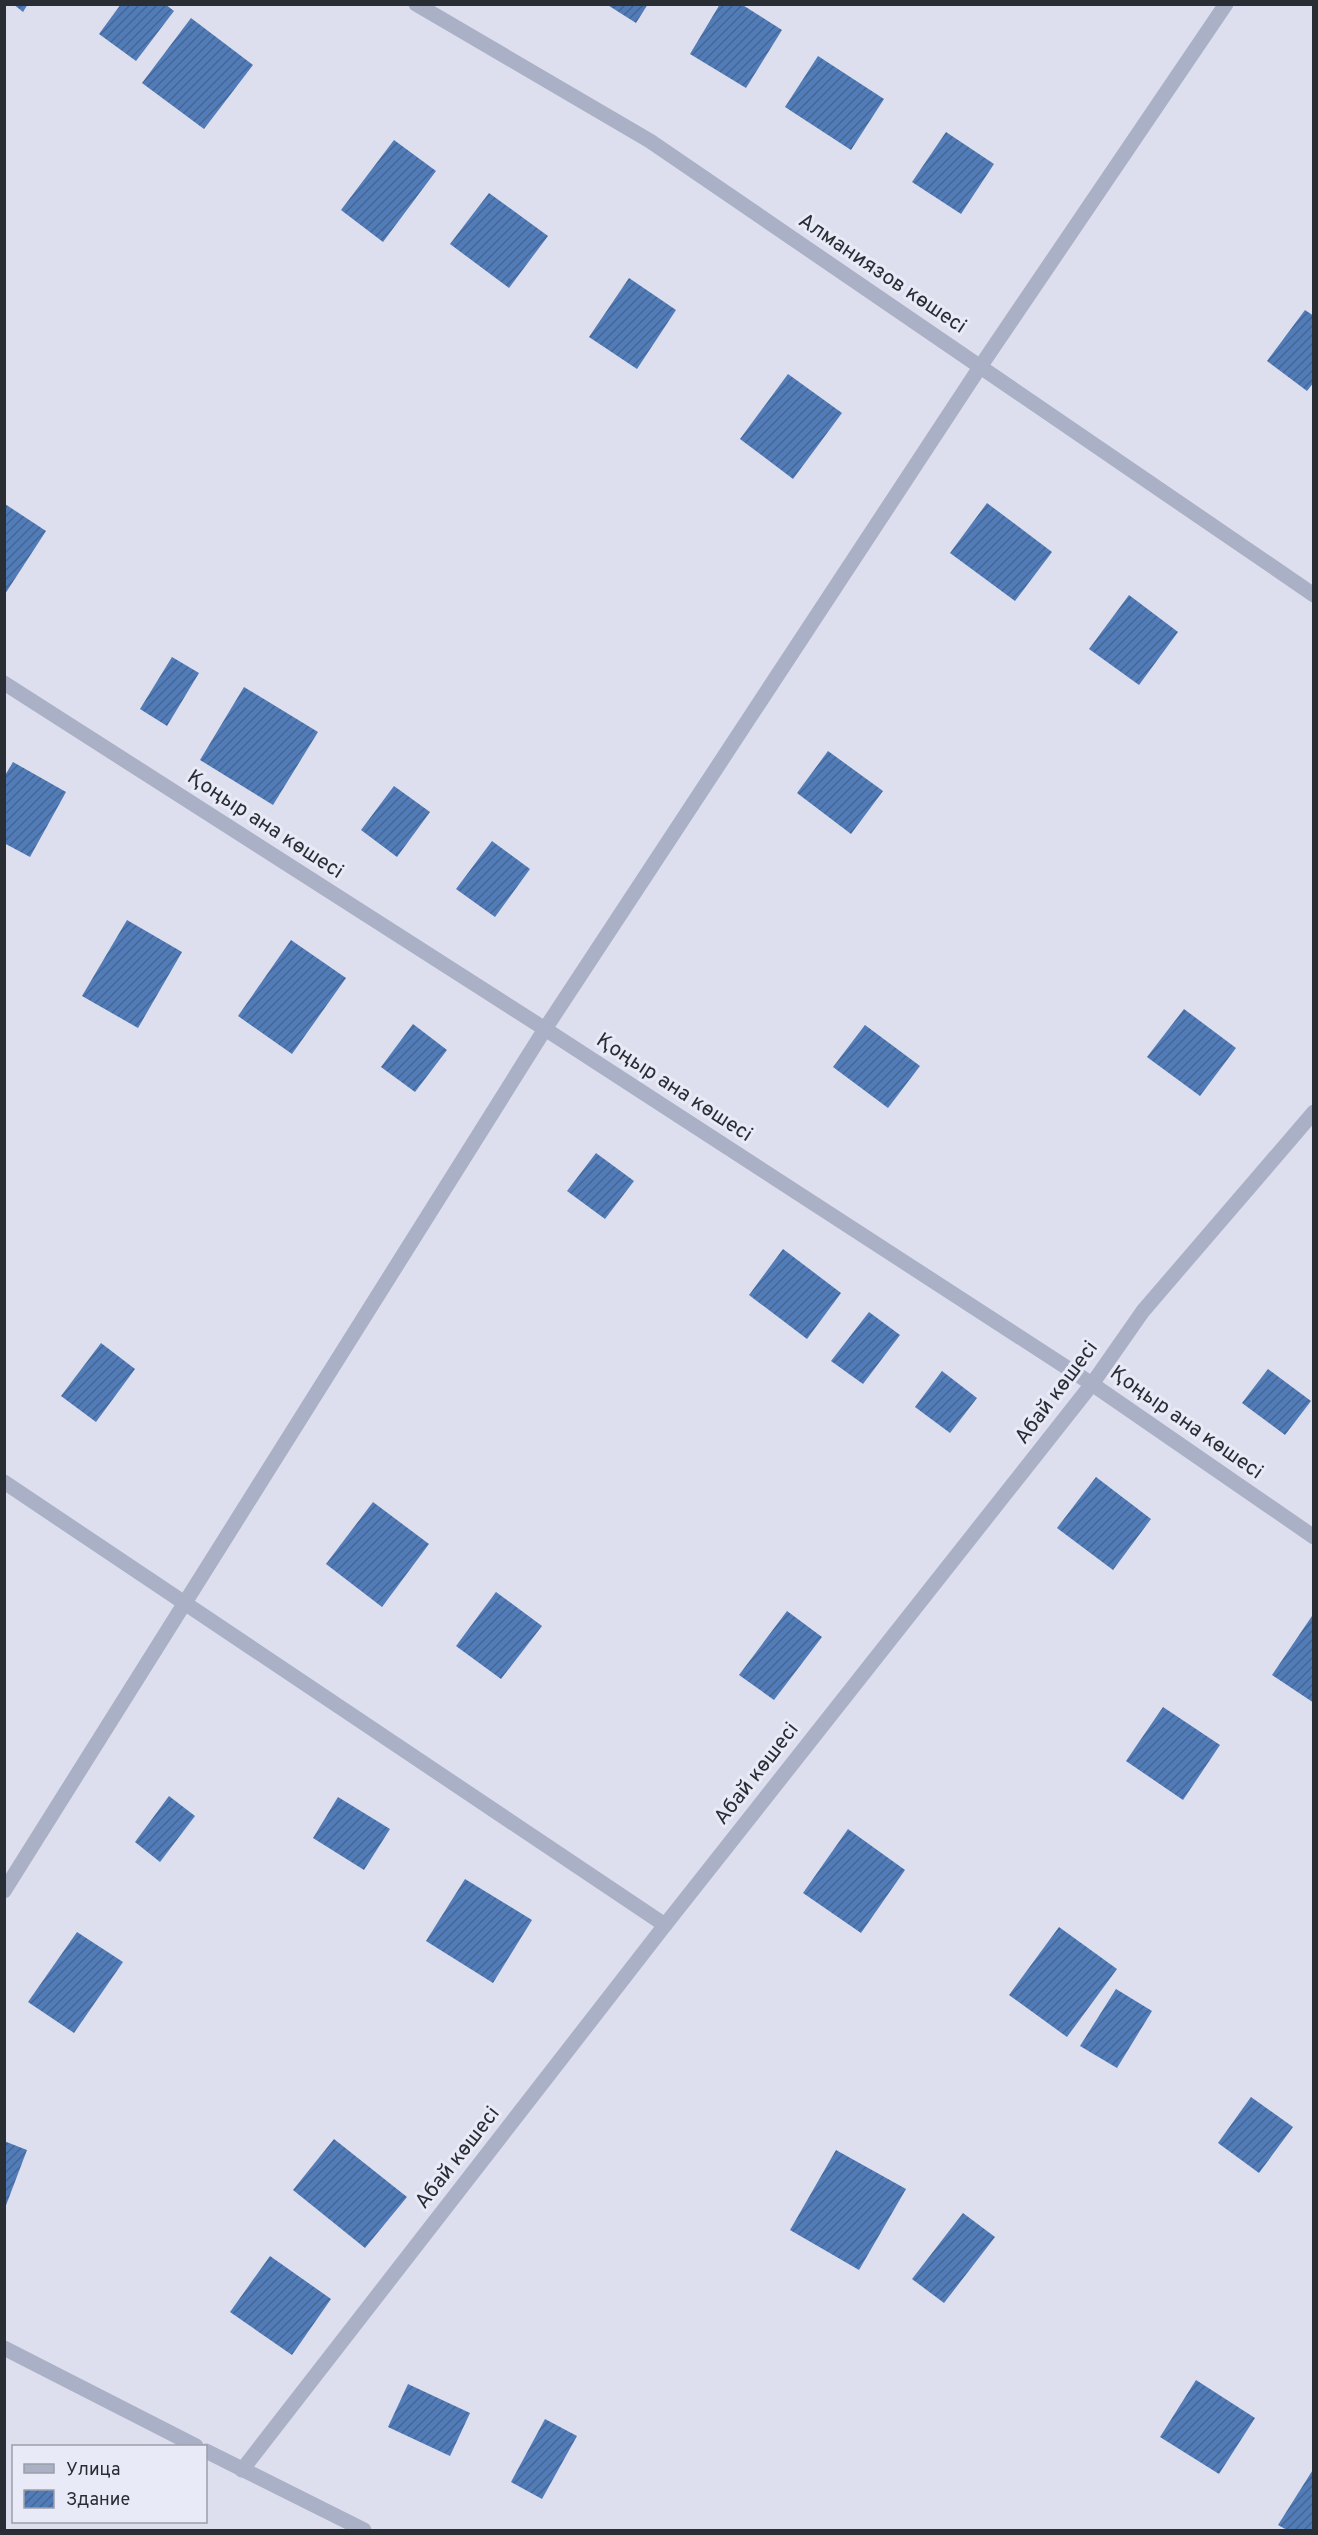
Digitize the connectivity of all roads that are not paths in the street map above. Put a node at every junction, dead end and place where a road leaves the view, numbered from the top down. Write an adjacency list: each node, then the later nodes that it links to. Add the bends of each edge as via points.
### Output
1 (416, 4): 3 (street, Алманиязов көшесі, via 650,141)
2 (1226, 4): 3 (street)
3 (980, 367): 4 (street, Алманиязов көшесі); 6 (street)
4 (1314, 595)
5 (4, 683): 6 (street, Қоңыр ана көшесі)
6 (545, 1029): 8 (street, Қоңыр ана көшесі); 11 (street)
7 (1314, 1112): 8 (street, Абай көшесі, via 1143,1311)
8 (1092, 1384): 10 (street, Қоңыр ана көшесі); 13 (street, Абай көшесі)
9 (4, 1482): 11 (street)
10 (1314, 1538)
11 (186, 1602): 12 (street); 13 (street)
12 (4, 1891)
13 (665, 1925): 17 (street, Абай көшесі)
14 (4, 2348): 15 (street)
15 (194, 2445)
16 (207, 2452): 17 (street)
17 (242, 2470): 18 (street)
18 (364, 2530)

